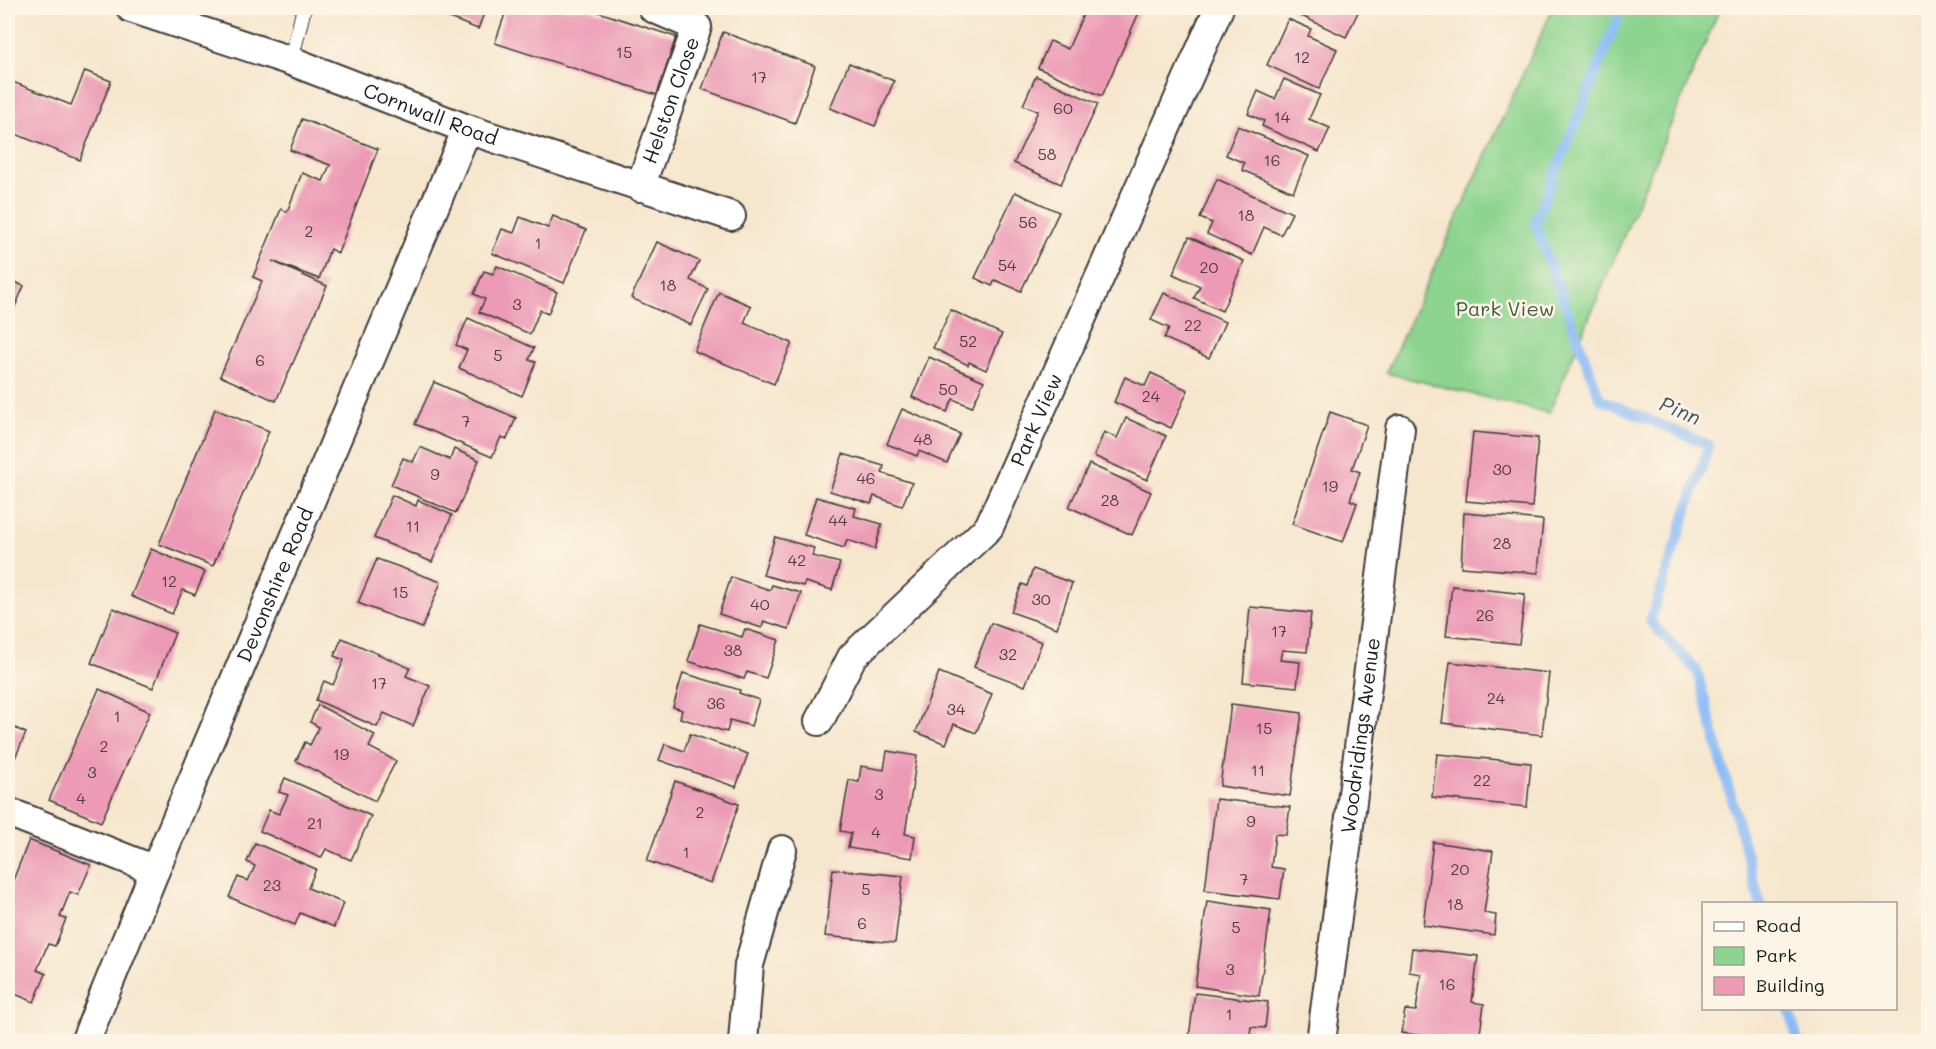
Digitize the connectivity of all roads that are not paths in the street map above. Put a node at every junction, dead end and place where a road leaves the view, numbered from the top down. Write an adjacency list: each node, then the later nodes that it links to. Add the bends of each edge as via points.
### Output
1 (131, 8): 5 (street, Cornwall Road)
2 (303, 8): 5 (lane)
3 (653, 8): 7 (street, Helston Close, via 698,27)
4 (1219, 8): 10 (street, Park View, via 989,526 852,657)
5 (291, 61): 6 (street, Cornwall Road)
6 (467, 129): 7 (street, Cornwall Road); 13 (street, Devonshire Road)
7 (640, 187): 8 (street, Cornwall Road)
8 (731, 216)
9 (1400, 429): 16 (street, Woodridings Avenue)
10 (819, 721)
11 (8, 812): 13 (street)
12 (782, 850): 15 (street, via 749,965)
13 (154, 870): 14 (street, Devonshire Road)
14 (85, 1041)
15 (743, 1041)
16 (1321, 1041)

